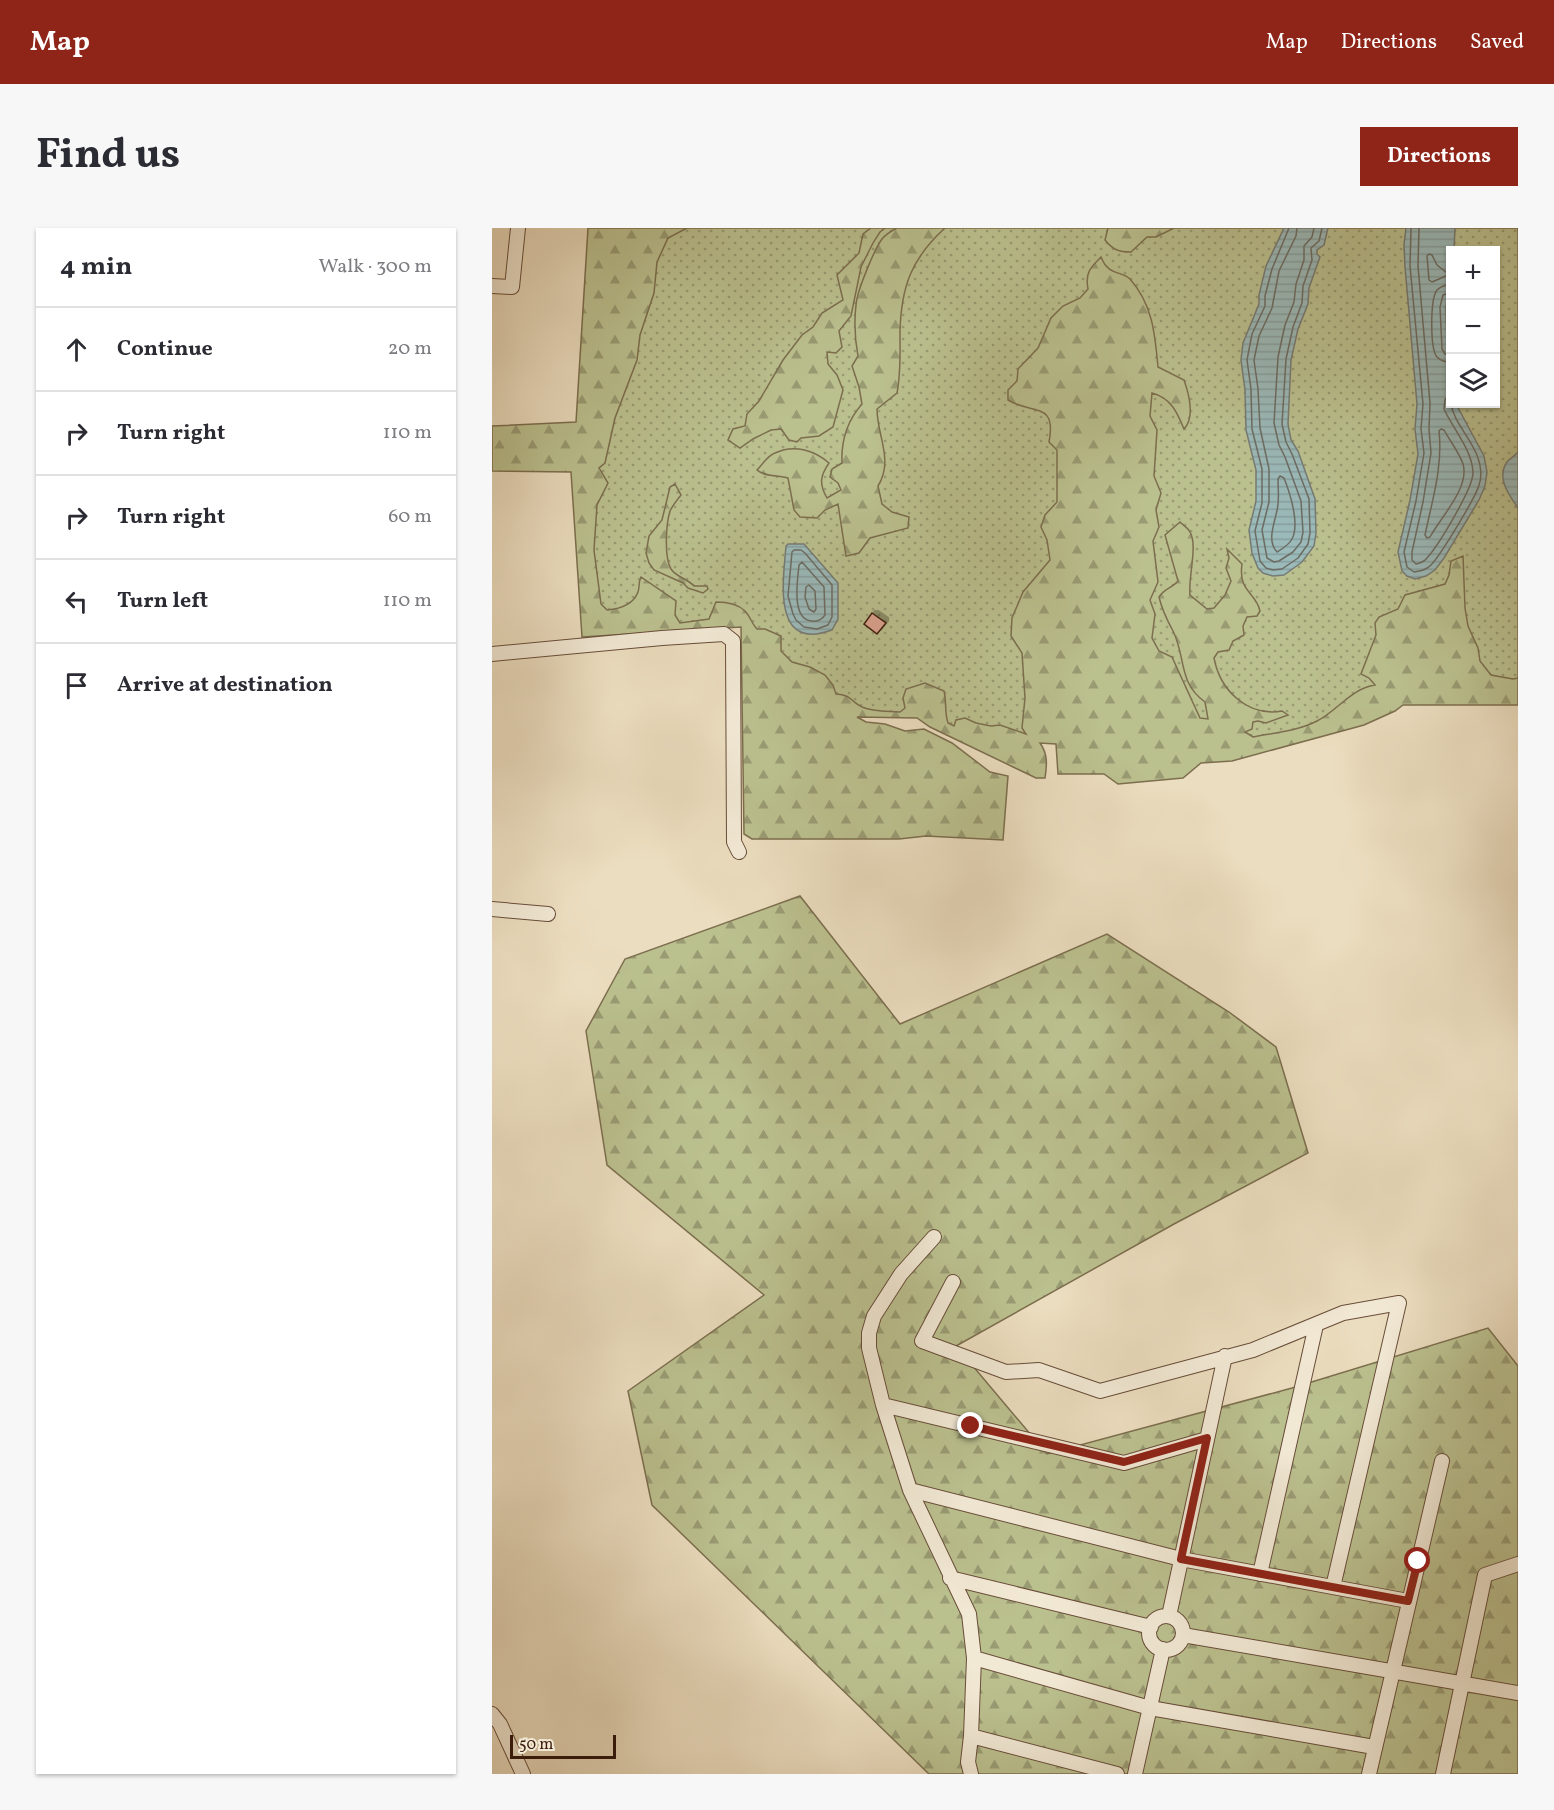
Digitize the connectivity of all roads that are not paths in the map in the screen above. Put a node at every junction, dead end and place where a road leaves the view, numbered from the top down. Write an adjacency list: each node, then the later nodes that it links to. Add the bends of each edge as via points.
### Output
1 (518, 228): 2 (street, via 513,287)
2 (492, 286)
3 (492, 654): 4 (street, via 724,634 733,641 734,842)
4 (739, 852)
5 (492, 909): 6 (street)
6 (548, 914)
7 (934, 1237): 11 (street, via 901,1274 874,1316 869,1348)
8 (952, 1282): 10 (street, via 922,1341 1006,1372 1039,1370 1100,1391)
9 (1316, 1324): 10 (street, via 1253,1350); 17 (street); 19 (street, via 1343,1313 1399,1303)
10 (1225, 1356): 12 (street)
11 (883, 1405): 12 (street, via 1124,1462); 14 (street)
12 (1207, 1438): 15 (street)
13 (1442, 1461): 20 (street)
14 (910, 1490): 15 (street); 18 (street)
15 (1181, 1559): 17 (street); 21 (street)
16 (1518, 1564): 27 (street, via 1485,1575)
17 (1260, 1574): 19 (street)
18 (950, 1578): 22 (street); 25 (street, via 969,1614)
19 (1333, 1587): 20 (street)
20 (1408, 1601): 26 (street)
21 (1169, 1616): 22 (street, via 1158,1618); 23 (street, via 1181,1625)
22 (1150, 1627): 24 (street, via 1154,1644)
23 (1183, 1635): 24 (street, via 1174,1648); 26 (street)
24 (1163, 1649): 29 (street)
25 (974, 1658): 29 (street); 31 (street)
26 (1391, 1671): 27 (street); 32 (street)
27 (1461, 1683): 28 (street); 38 (street)
28 (1518, 1693)
29 (1150, 1708): 32 (street); 36 (street)
30 (492, 1714): 33 (street)
31 (971, 1736): 34 (street); 35 (street)
32 (1374, 1748): 37 (street)
33 (523, 1774)
34 (971, 1774)
35 (1117, 1774)
36 (1135, 1774)
37 (1369, 1774)
38 (1443, 1774)

